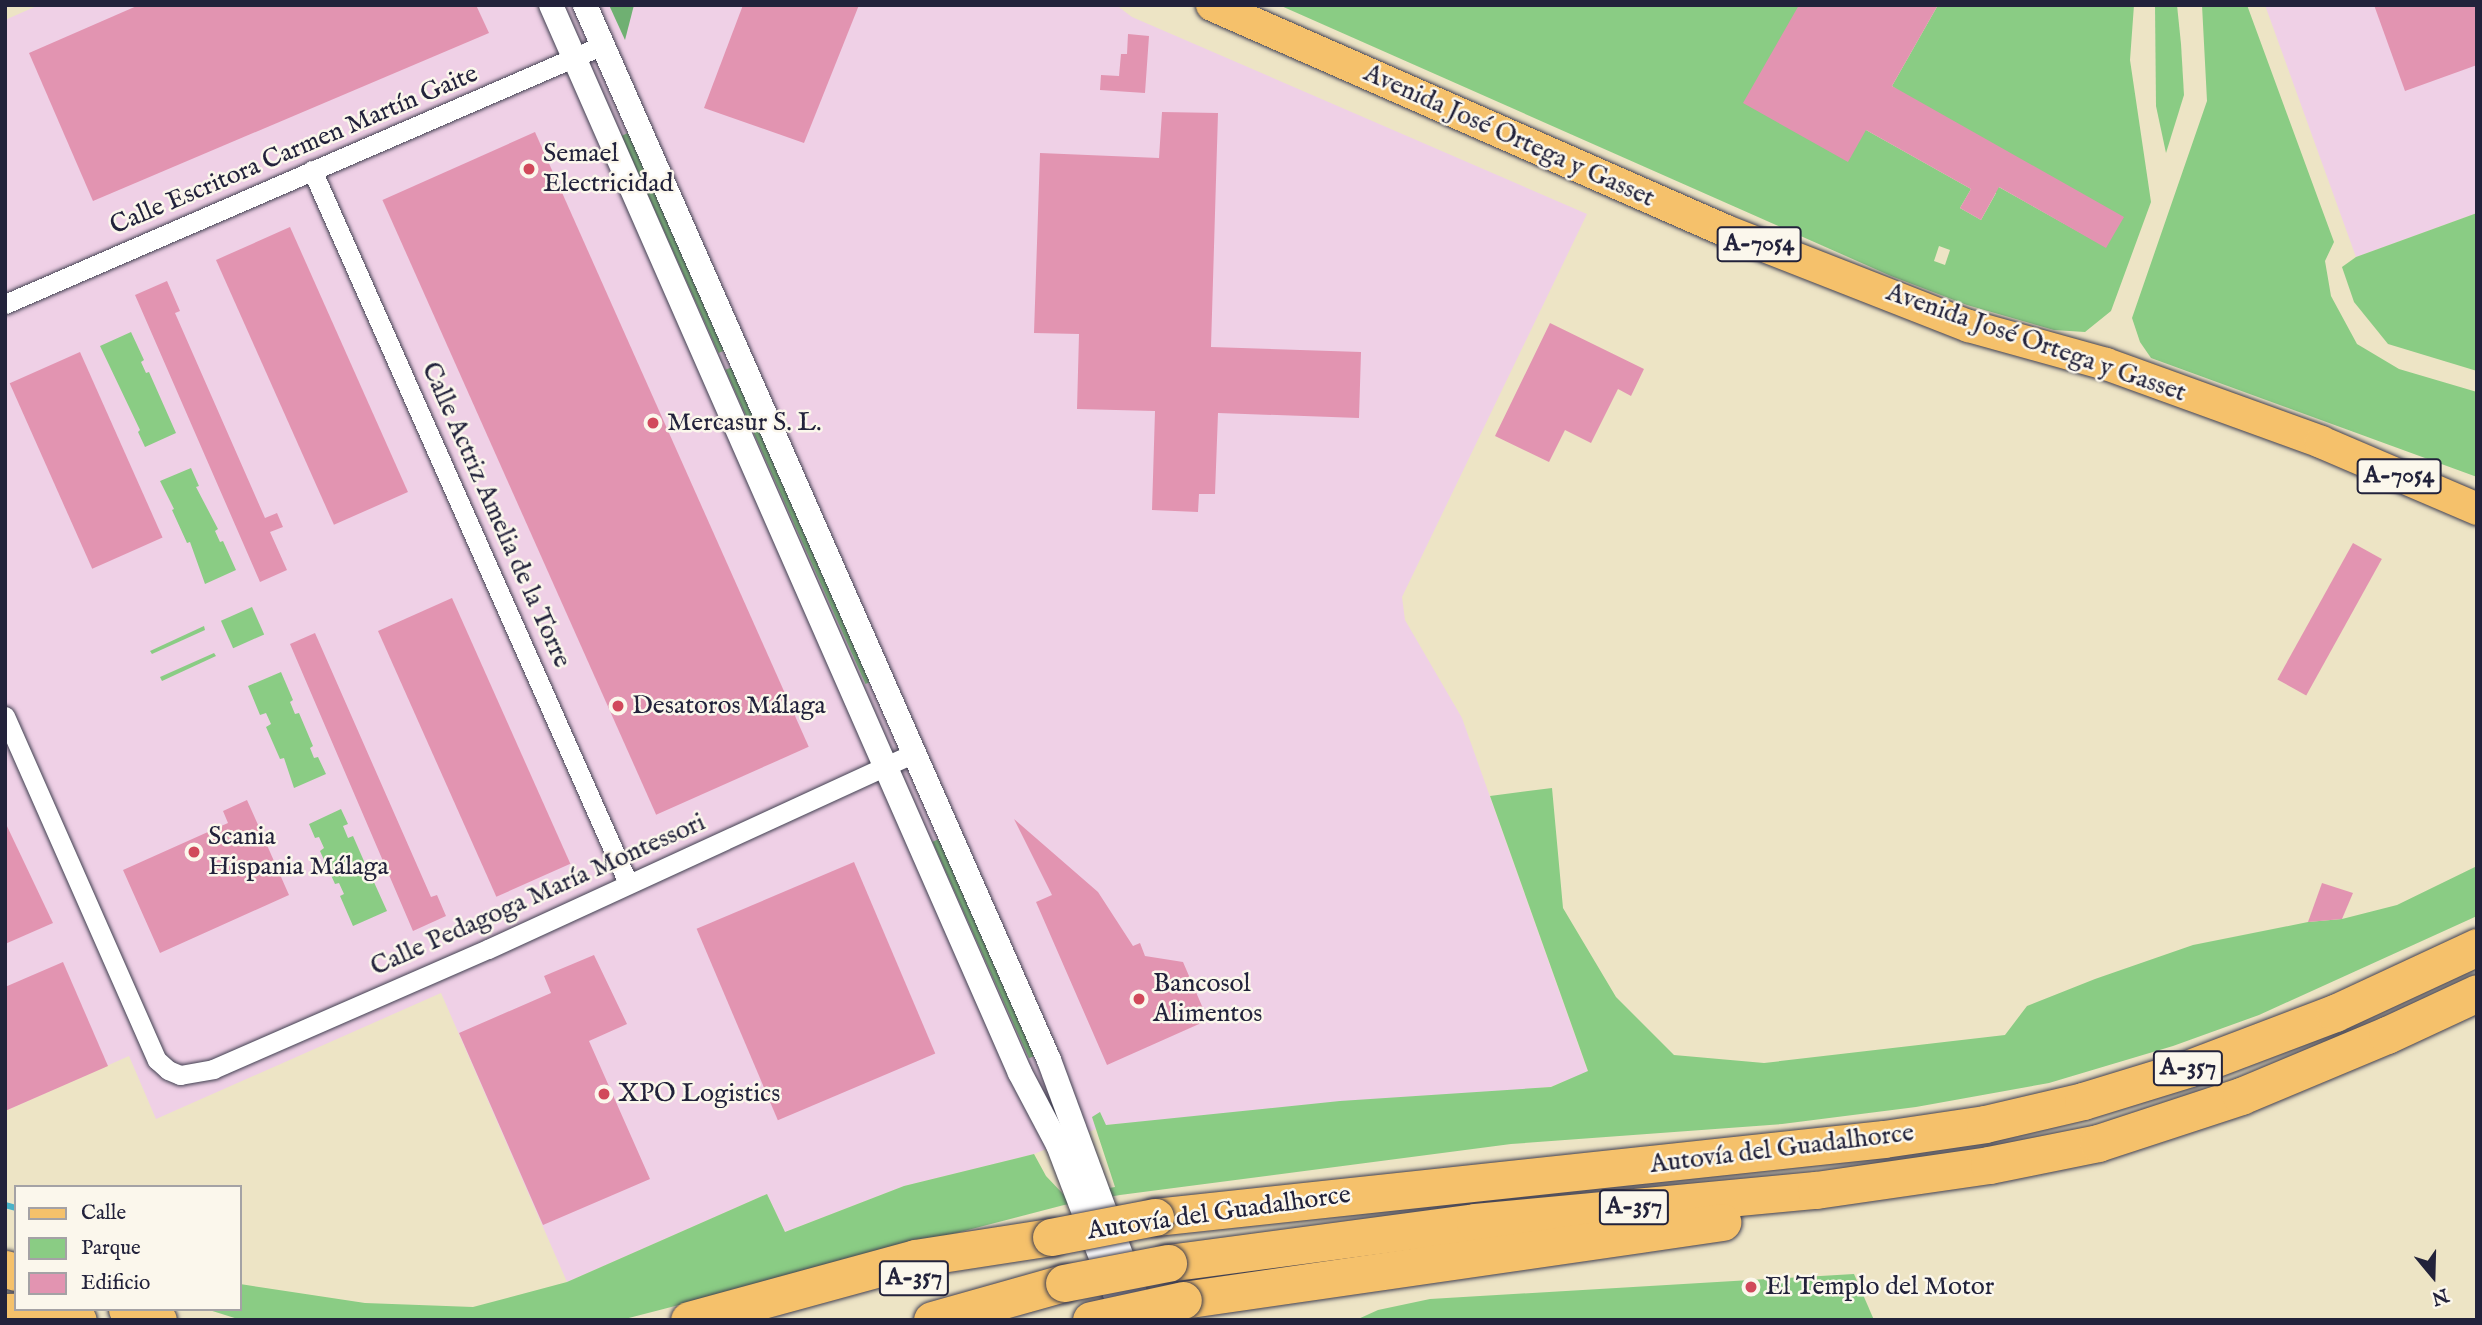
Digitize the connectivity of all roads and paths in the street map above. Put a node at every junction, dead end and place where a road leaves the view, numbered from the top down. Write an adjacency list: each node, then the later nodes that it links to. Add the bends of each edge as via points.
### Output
1 (551, 5): 5 (street)
2 (585, 5): 4 (street)
3 (1212, 5): 8 (main road, Avenida José Ortega y Gasset / A-7054, via 1726,231 1969,326 2106,364 2321,442)
4 (603, 45): 5 (street, Calle Escritora Carmen Martín Gaite); 10 (street)
5 (574, 58): 6 (street, Calle Escritora Carmen Martín Gaite); 11 (street)
6 (312, 170): 7 (street, Calle Escritora Carmen Martín Gaite); 12 (street, Calle Actriz Amelia de la Torre)
7 (5, 304)
8 (2477, 509)
9 (5, 716): 12 (street, Calle Pedagoga María Montessori, via 157,1060 180,1075 213,1069)
10 (914, 753): 11 (street, Calle Pedagoga María Montessori); 17 (street, via 1049,1060)
11 (887, 768): 12 (street, Calle Pedagoga María Montessori); 17 (street, via 1020,1073)
12 (628, 883)
13 (2477, 947): 16 (highway, Autovía del Guadalhorce / A-357, bridge, via 2335,1013 2190,1068 2083,1101 1985,1124 1856,1142 1155,1217)
14 (2477, 992): 15 (highway, Autovía del Guadalhorce / A-357, via 2241,1096)
15 (2098, 1143): 24 (highway, Autovía del Guadalhorce / A-357, bridge, via 1989,1165 1816,1190 1475,1222 1168,1263 1065,1283); 25 (highway, bridge, via 2003,1179 1183,1300)
16 (1051, 1237): 22 (highway, via 915,1258); 23 (highway, Autovía del Guadalhorce / A-357)
17 (1114, 1260): 26 (street); 27 (street)
18 (133, 1311): 21 (highway)
19 (5, 1312): 20 (highway, via 46,1311)
20 (78, 1320)
21 (158, 1320)
22 (690, 1320)
23 (778, 1320)
24 (932, 1320)
25 (1091, 1320)
26 (1125, 1320)
27 (1145, 1320)

